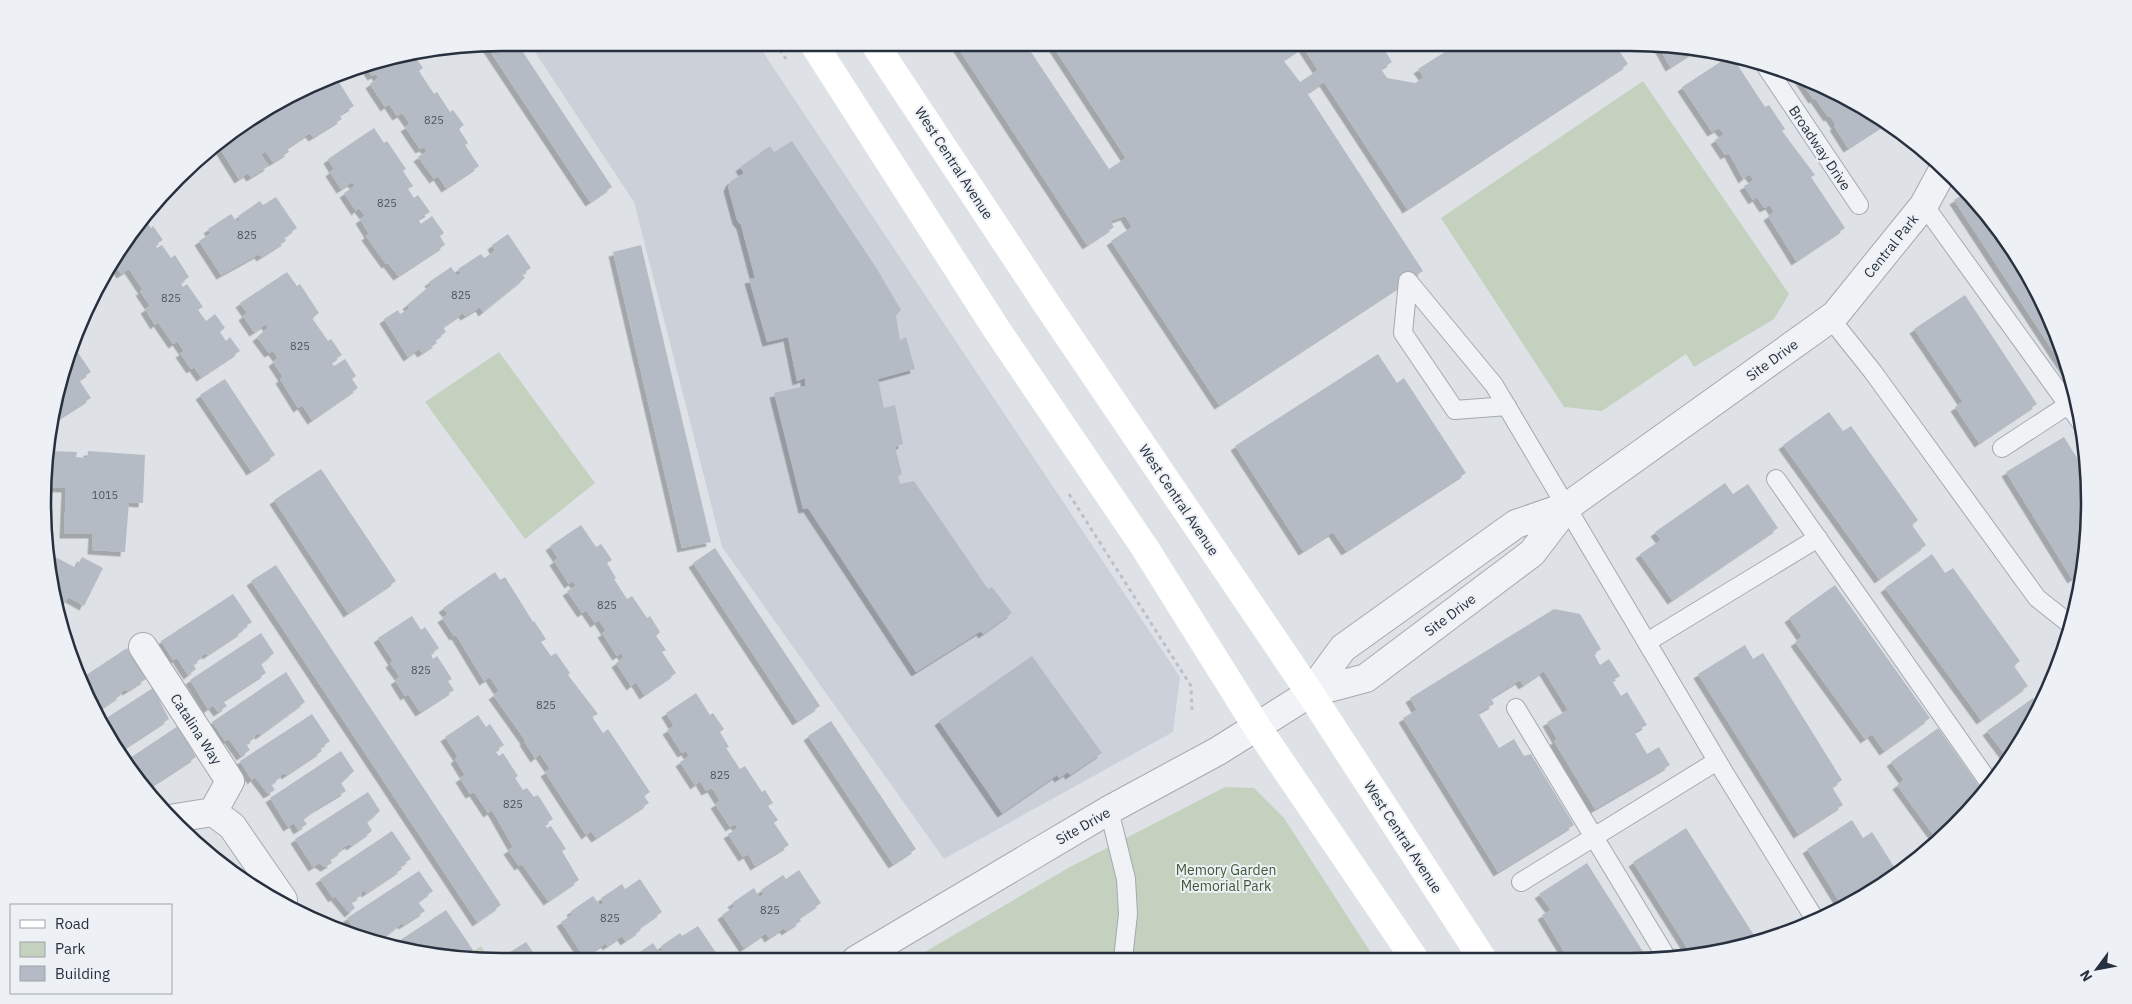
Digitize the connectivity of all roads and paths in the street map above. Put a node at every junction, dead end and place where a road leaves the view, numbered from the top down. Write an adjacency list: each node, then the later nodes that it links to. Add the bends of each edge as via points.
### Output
1 (819, 51): 20 (main road, via 997,330 1145,548)
2 (880, 51): 18 (main road, West Central Avenue)
3 (1771, 74): 5 (lane, Broadway Drive)
4 (1940, 175): 6 (street, Central Park)
5 (1859, 205)
6 (1924, 205): 7 (street, Central Park); 8 (lane)
7 (1830, 318): 13 (street, Site Drive); 15 (lane, via 2037,598)
8 (2067, 395)
9 (2069, 403): 11 (lane)
10 (1507, 406): 10 (lane, via 1494,385 1408,282 1402,333 1455,410); 13 (lane)
11 (2002, 448)
12 (1776, 479): 14 (lane)
13 (1568, 506): 16 (lane); 18 (street, Site Drive, via 1516,524 1348,644); 18 (street, Site Drive, via 1532,553 1366,678)
14 (1818, 538): 16 (lane); 22 (lane)
15 (2065, 620)
16 (1647, 642): 21 (lane)
17 (142, 647): 24 (street, Catalina Way, via 230,781)
18 (1310, 693): 20 (street, Site Drive); 34 (main road, West Central Avenue)
19 (1516, 708): 26 (lane)
20 (1257, 727): 23 (street, Site Drive); 33 (main road)
21 (1718, 760): 26 (lane); 29 (lane)
22 (1986, 778)
23 (1109, 810): 31 (street, Site Drive); 32 (lane, via 1126,879 1128,914)
24 (213, 812): 25 (street); 28 (street, via 232,826)
25 (180, 817)
26 (1594, 837): 27 (lane); 30 (lane)
27 (1521, 882)
28 (277, 892)
29 (1812, 914)
30 (1663, 952)
31 (868, 953)
32 (1124, 953)
33 (1411, 953)
34 (1479, 953)

